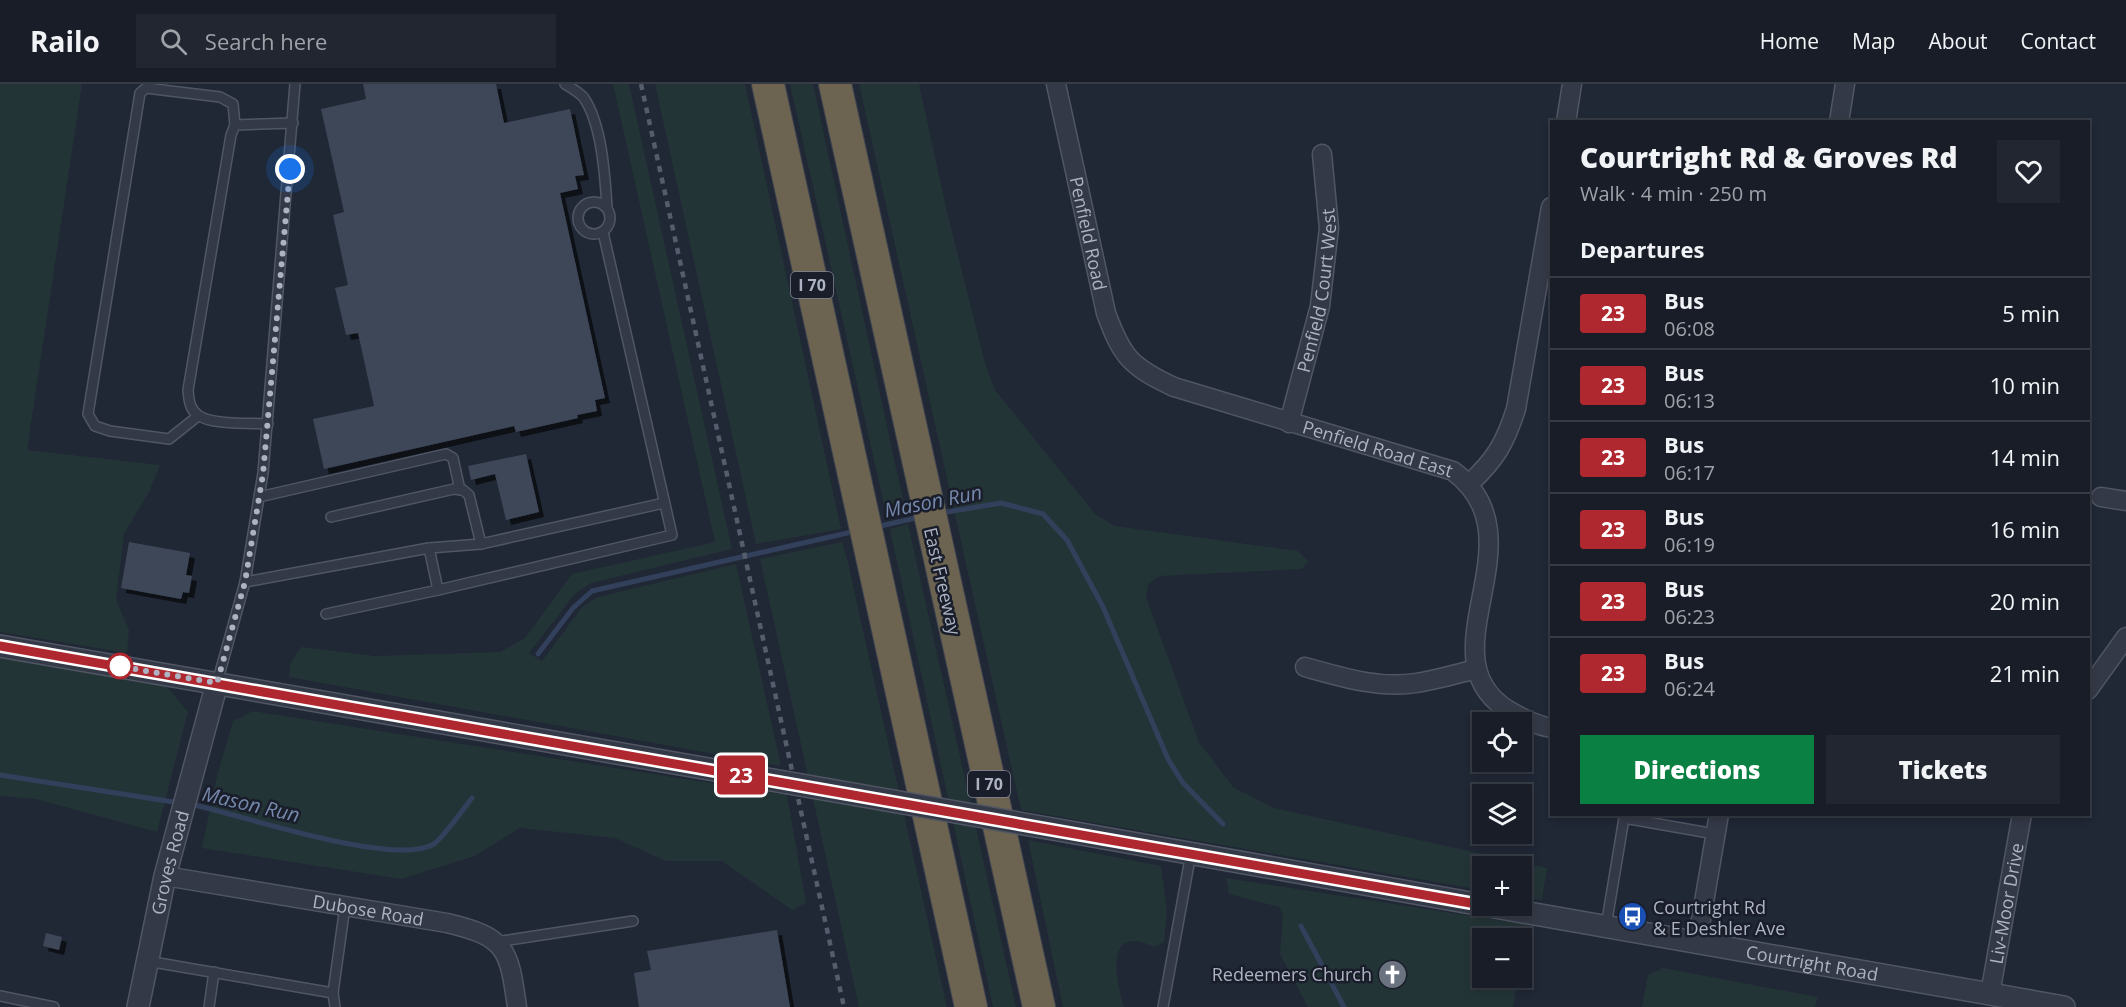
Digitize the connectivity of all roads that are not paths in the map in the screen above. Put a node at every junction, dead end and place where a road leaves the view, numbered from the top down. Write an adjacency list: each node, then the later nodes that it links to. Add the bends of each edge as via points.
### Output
1 (295, 84): 10 (lane)
2 (565, 84): 13 (lane, via 584,98 590,111 604,159)
3 (768, 84): 62 (highway, I 70)
4 (835, 84): 63 (highway, East Freeway / I 70)
5 (1056, 84): 16 (street, Penfield Road, via 1106,313 1118,346)
6 (1572, 84): 8 (street)
7 (1845, 84): 9 (street)
8 (1566, 120)
9 (1839, 120)
10 (293, 123): 11 (lane); 19 (lane)
11 (235, 125): 17 (lane, via 188,390 190,406); 17 (lane, via 233,104 220,97 146,88 140,93 88,414 95,426 110,431 169,439)
12 (1322, 154): 18 (street, Penfield Court West, via 1329,228 1320,306)
13 (607, 207): 15 (lane, via 611,218); 15 (lane, via 598,202 588,203 579,214 579,224 587,232)
14 (1550, 213): 20 (street, via 1516,409 1505,442)
15 (603, 232): 25 (lane)
16 (1142, 372): 18 (street, Penfield Road East, via 1174,387)
17 (198, 416): 19 (lane)
18 (1289, 423): 20 (street, Penfield Road East, via 1453,471)
19 (268, 424): 22 (lane)
20 (1469, 484): 35 (street, Penfield Road East, via 1486,514 1490,532 1475,633)
21 (460, 490): 22 (lane, via 453,458 447,454); 26 (lane); 27 (lane, via 469,495)
22 (259, 497): 29 (lane)
23 (2101, 497): 24 (street)
24 (2126, 501)
25 (664, 503): 27 (lane); 30 (lane, via 672,535)
26 (331, 517)
27 (481, 544): 28 (lane)
28 (429, 548): 29 (lane); 30 (lane)
29 (245, 582): 36 (lane)
30 (438, 590): 31 (lane)
31 (326, 614)
32 (2126, 637): 37 (street)
33 (0, 646): 36 (street)
34 (1305, 667): 35 (street, via 1386,684 1416,683)
35 (1476, 669): 38 (street, Penfield Road East, via 1498,705 1535,725)
36 (217, 683): 43 (street, bridge); 44 (street, Groves Road)
37 (2090, 687)
38 (1550, 728)
39 (1624, 816): 42 (lane); 49 (lane)
40 (1719, 816): 42 (street)
41 (2022, 816): 55 (street, Liv-Moor Drive)
42 (1715, 834): 51 (street)
43 (1191, 853): 45 (street); 64 (lane)
44 (165, 876): 46 (street, Dubose Road); 52 (street, Groves Road)
45 (1472, 903)
46 (345, 906): 50 (street, Dubose Road, via 482,931); 54 (lane)
47 (1532, 914): 49 (street, Courtright Road)
48 (633, 921): 50 (lane)
49 (1606, 927): 51 (street, Courtright Road)
50 (496, 942): 61 (street, via 508,954)
51 (1697, 943): 55 (street, Courtright Road)
52 (147, 961): 53 (lane); 58 (street, Groves Road)
53 (214, 972): 54 (lane); 59 (lane)
54 (333, 993): 60 (lane)
55 (1990, 994): 65 (street, Courtright Road)
56 (0, 996): 57 (lane)
57 (54, 1007)
58 (138, 1007)
59 (209, 1007)
60 (335, 1007)
61 (517, 1007)
62 (971, 1007)
63 (1039, 1007)
64 (1163, 1007)
65 (2064, 1007)

